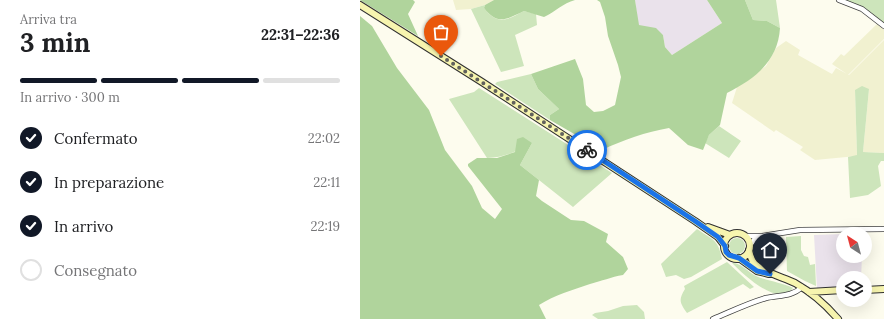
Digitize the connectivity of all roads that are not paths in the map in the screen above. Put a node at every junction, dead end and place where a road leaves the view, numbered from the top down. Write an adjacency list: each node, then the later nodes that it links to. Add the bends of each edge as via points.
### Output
1 (839, 0): 3 (street, via 862,9)
2 (360, 5): 4 (street)
3 (884, 26)
4 (695, 221): 6 (street); 9 (street, via 718,237)
5 (884, 229): 8 (street, via 800,230)
6 (730, 235): 7 (street, via 738,233); 9 (street)
7 (745, 236): 8 (street); 10 (street)
8 (762, 236): 10 (street, via 754,240)
9 (725, 246): 11 (street, via 729,255)
10 (749, 248): 11 (street, via 745,256); 12 (street, via 751,258 757,265)
11 (739, 258): 12 (street, via 757,271)
12 (782, 278): 13 (street)
13 (802, 287): 18 (street); 20 (street, via 786,296 766,298)
14 (884, 289): 17 (street)
15 (828, 290): 16 (street); 18 (street); 19 (street)
16 (836, 290)
17 (872, 290)
18 (809, 292): 19 (street)
19 (820, 301): 21 (street)
20 (712, 319)
21 (838, 319)

